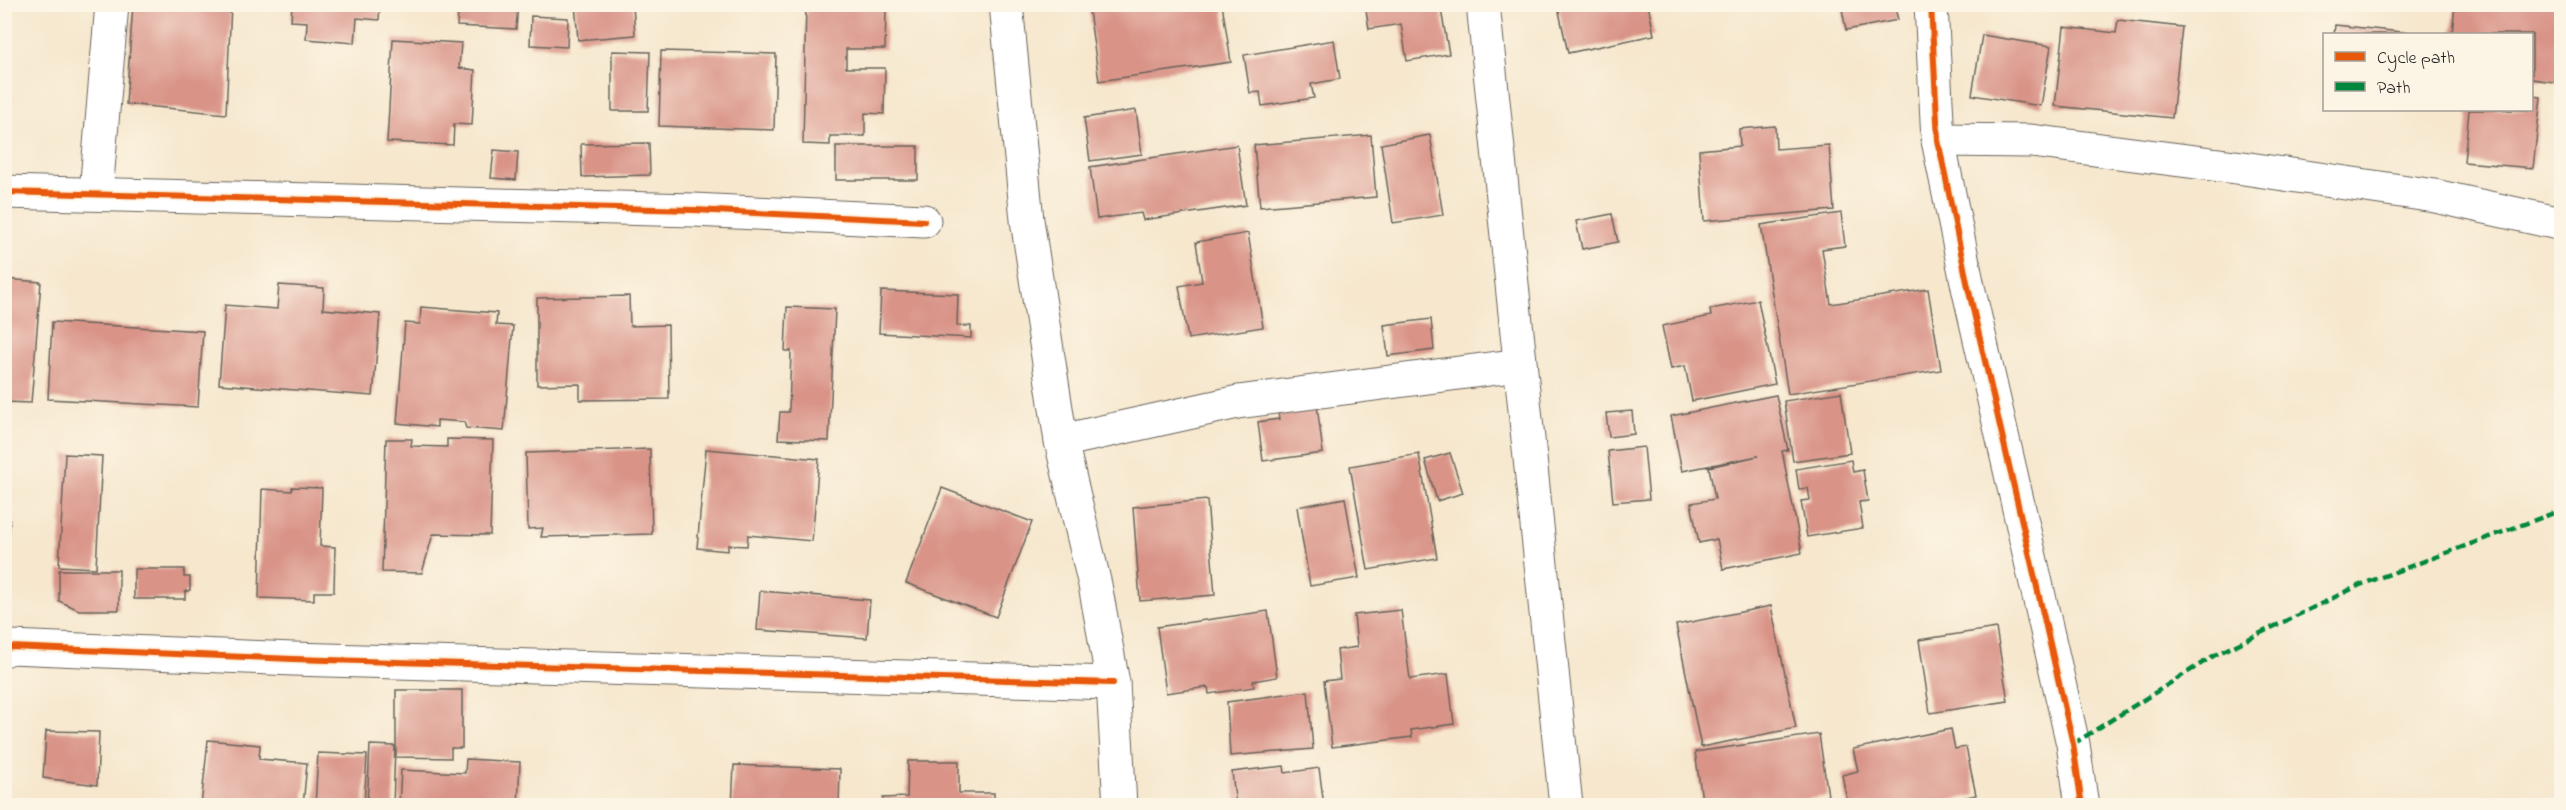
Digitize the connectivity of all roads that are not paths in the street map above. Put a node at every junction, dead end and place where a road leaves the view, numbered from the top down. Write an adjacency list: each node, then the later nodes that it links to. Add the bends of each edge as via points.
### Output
1 (112, 4): 7 (street)
2 (1006, 4): 11 (street, via 1027,220)
3 (1483, 4): 10 (street)
4 (1931, 4): 5 (street)
5 (1938, 140): 9 (street, via 2031,141 2242,168 2435,196); 16 (street, via 2073,744)
6 (4, 192): 7 (street)
7 (96, 193): 8 (street, via 694,210)
8 (924, 221)
9 (2562, 224)
10 (1520, 365): 11 (street, via 1238,402); 15 (street)
11 (1061, 441): 13 (street, via 1095,585)
12 (4, 650): 13 (street, via 11,647)
13 (1113, 684): 14 (street)
14 (1120, 806)
15 (1566, 806)
16 (2082, 806)

